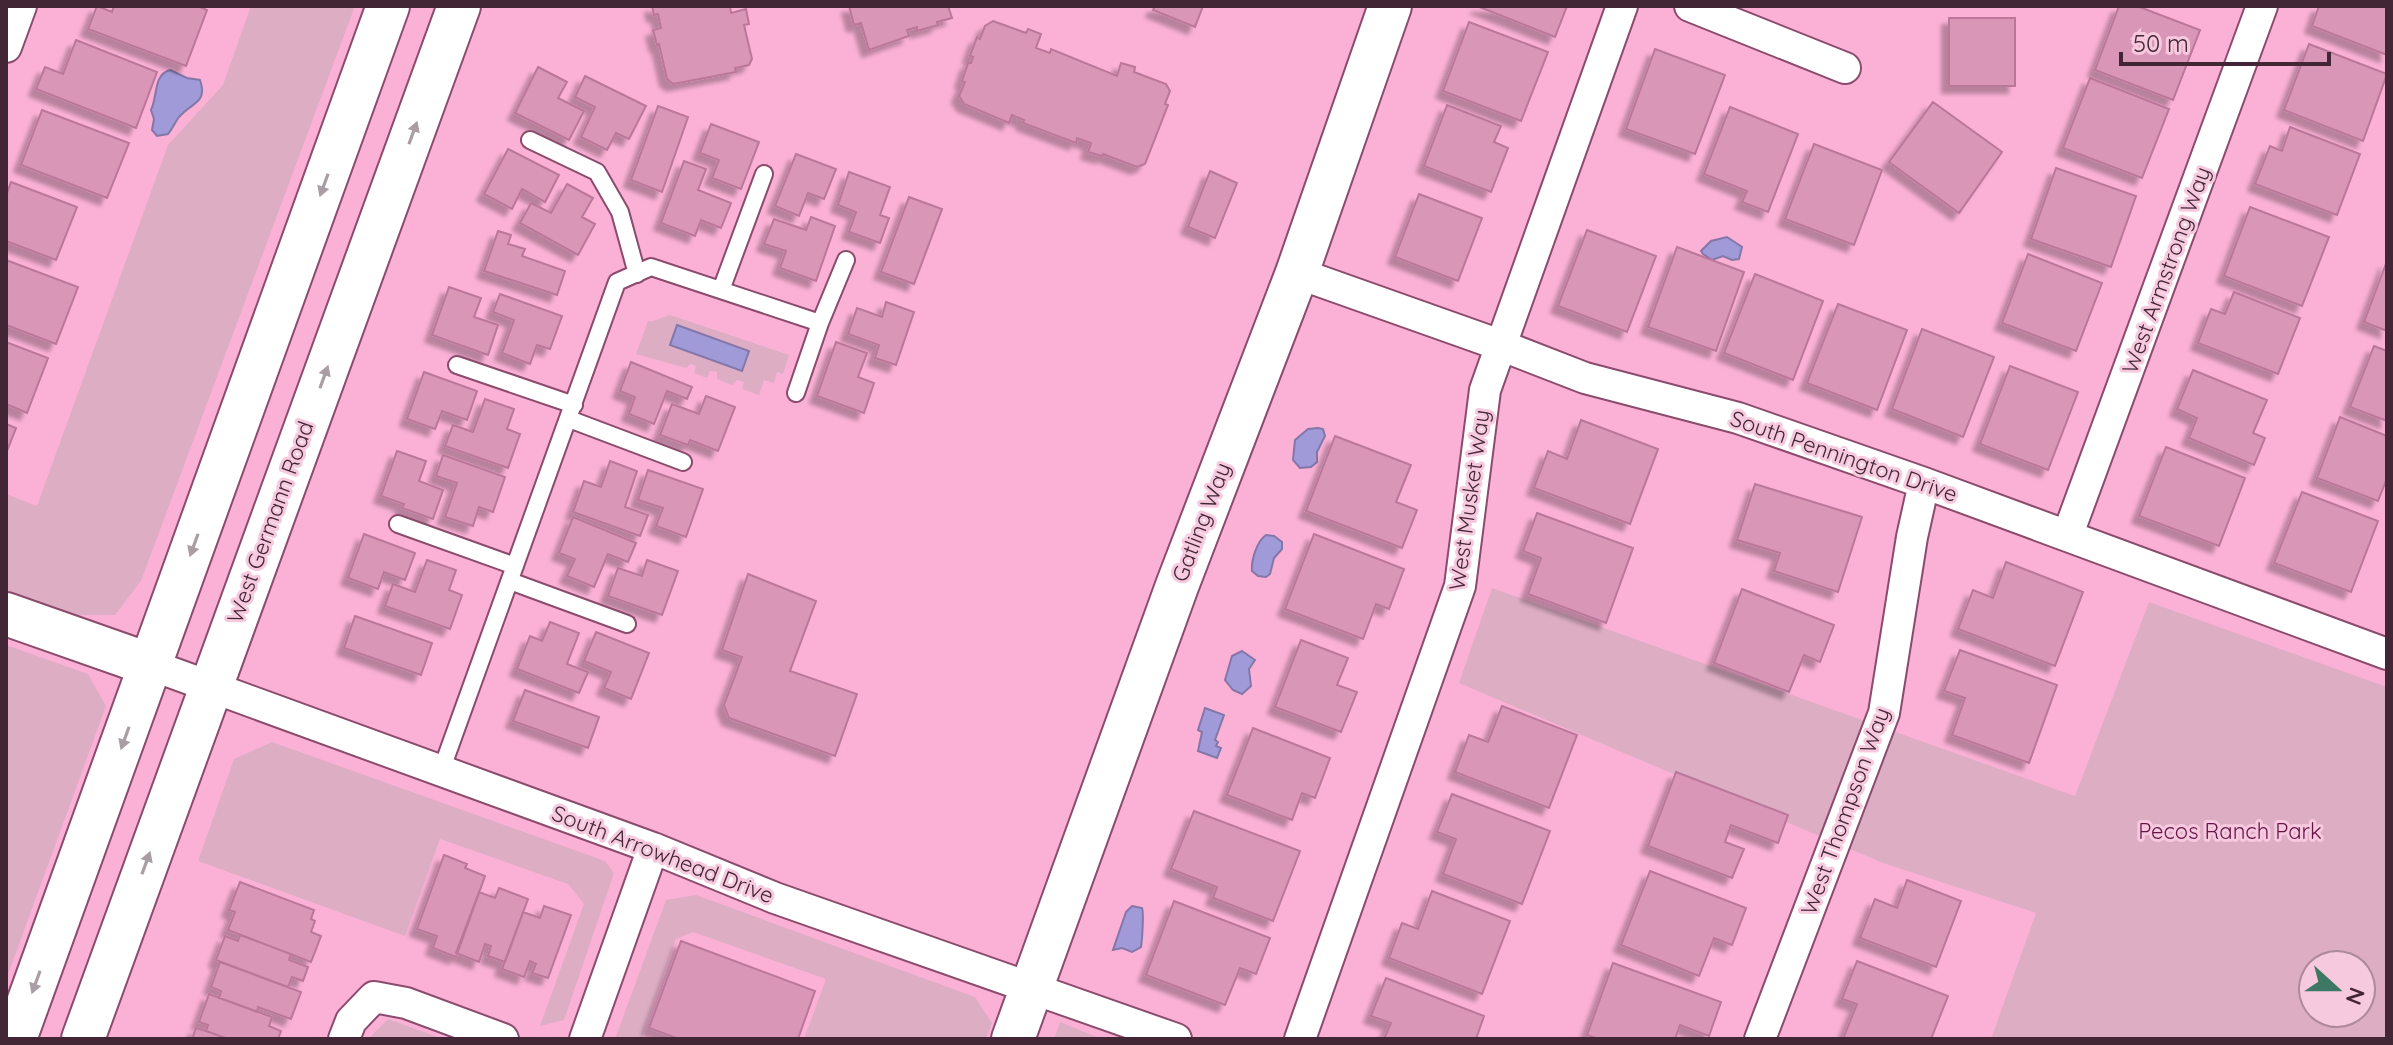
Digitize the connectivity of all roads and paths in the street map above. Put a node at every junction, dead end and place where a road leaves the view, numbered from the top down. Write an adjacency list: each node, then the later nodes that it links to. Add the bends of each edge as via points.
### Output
1 (21, 6): 8 (street)
2 (388, 6): 29 (main road, one-way to 29)
3 (459, 6): 30 (main road, West Germann Road, one-way to 3)
4 (1390, 6): 13 (main road, Gatling Way)
5 (1622, 6): 17 (street, West Musket Way)
6 (1690, 6): 9 (street)
7 (2262, 6): 24 (street, West Armstrong Way)
8 (6, 47)
9 (1845, 68)
10 (530, 140): 14 (lane, via 597,172 620,212)
11 (764, 174): 15 (lane)
12 (846, 260): 16 (lane)
13 (1297, 273): 17 (street, South Pennington Drive); 33 (main road, Gatling Way)
14 (637, 274): 15 (lane, via 651,267); 20 (lane, via 617,282)
15 (721, 290): 16 (lane)
16 (820, 323): 19 (lane)
17 (1500, 345): 22 (street, South Pennington Drive, via 1585,378 1738,418); 41 (street, West Musket Way, via 1485,390 1460,586)
18 (457, 365): 20 (lane)
19 (796, 393)
20 (572, 412): 21 (lane); 25 (lane)
21 (683, 462)
22 (1924, 483): 24 (street, South Pennington Drive); 42 (street, West Thompson Way, via 1884,713)
23 (398, 524): 25 (lane)
24 (2068, 534): 28 (street, South Pennington Drive)
25 (513, 574): 27 (lane); 31 (lane)
26 (6, 614): 29 (main road)
27 (627, 624)
28 (2387, 654)
29 (151, 665): 30 (street, South Arrowhead Drive); 34 (main road, one-way to 34)
30 (210, 687): 31 (street, South Arrowhead Drive); 35 (main road, West Germann Road, one-way to 30)
31 (441, 771): 32 (street, South Arrowhead Drive)
32 (653, 848): 33 (street, South Arrowhead Drive, via 775,898); 38 (street)
33 (1032, 987): 39 (main road, Gatling Way); 40 (street, South Arrowhead Drive)
34 (15, 1039)
35 (83, 1039)
36 (344, 1039): 37 (street, via 351,1021 374,997 406,1003)
37 (503, 1039)
38 (585, 1039)
39 (1013, 1039)
40 (1176, 1039)
41 (1300, 1039)
42 (1760, 1039)

